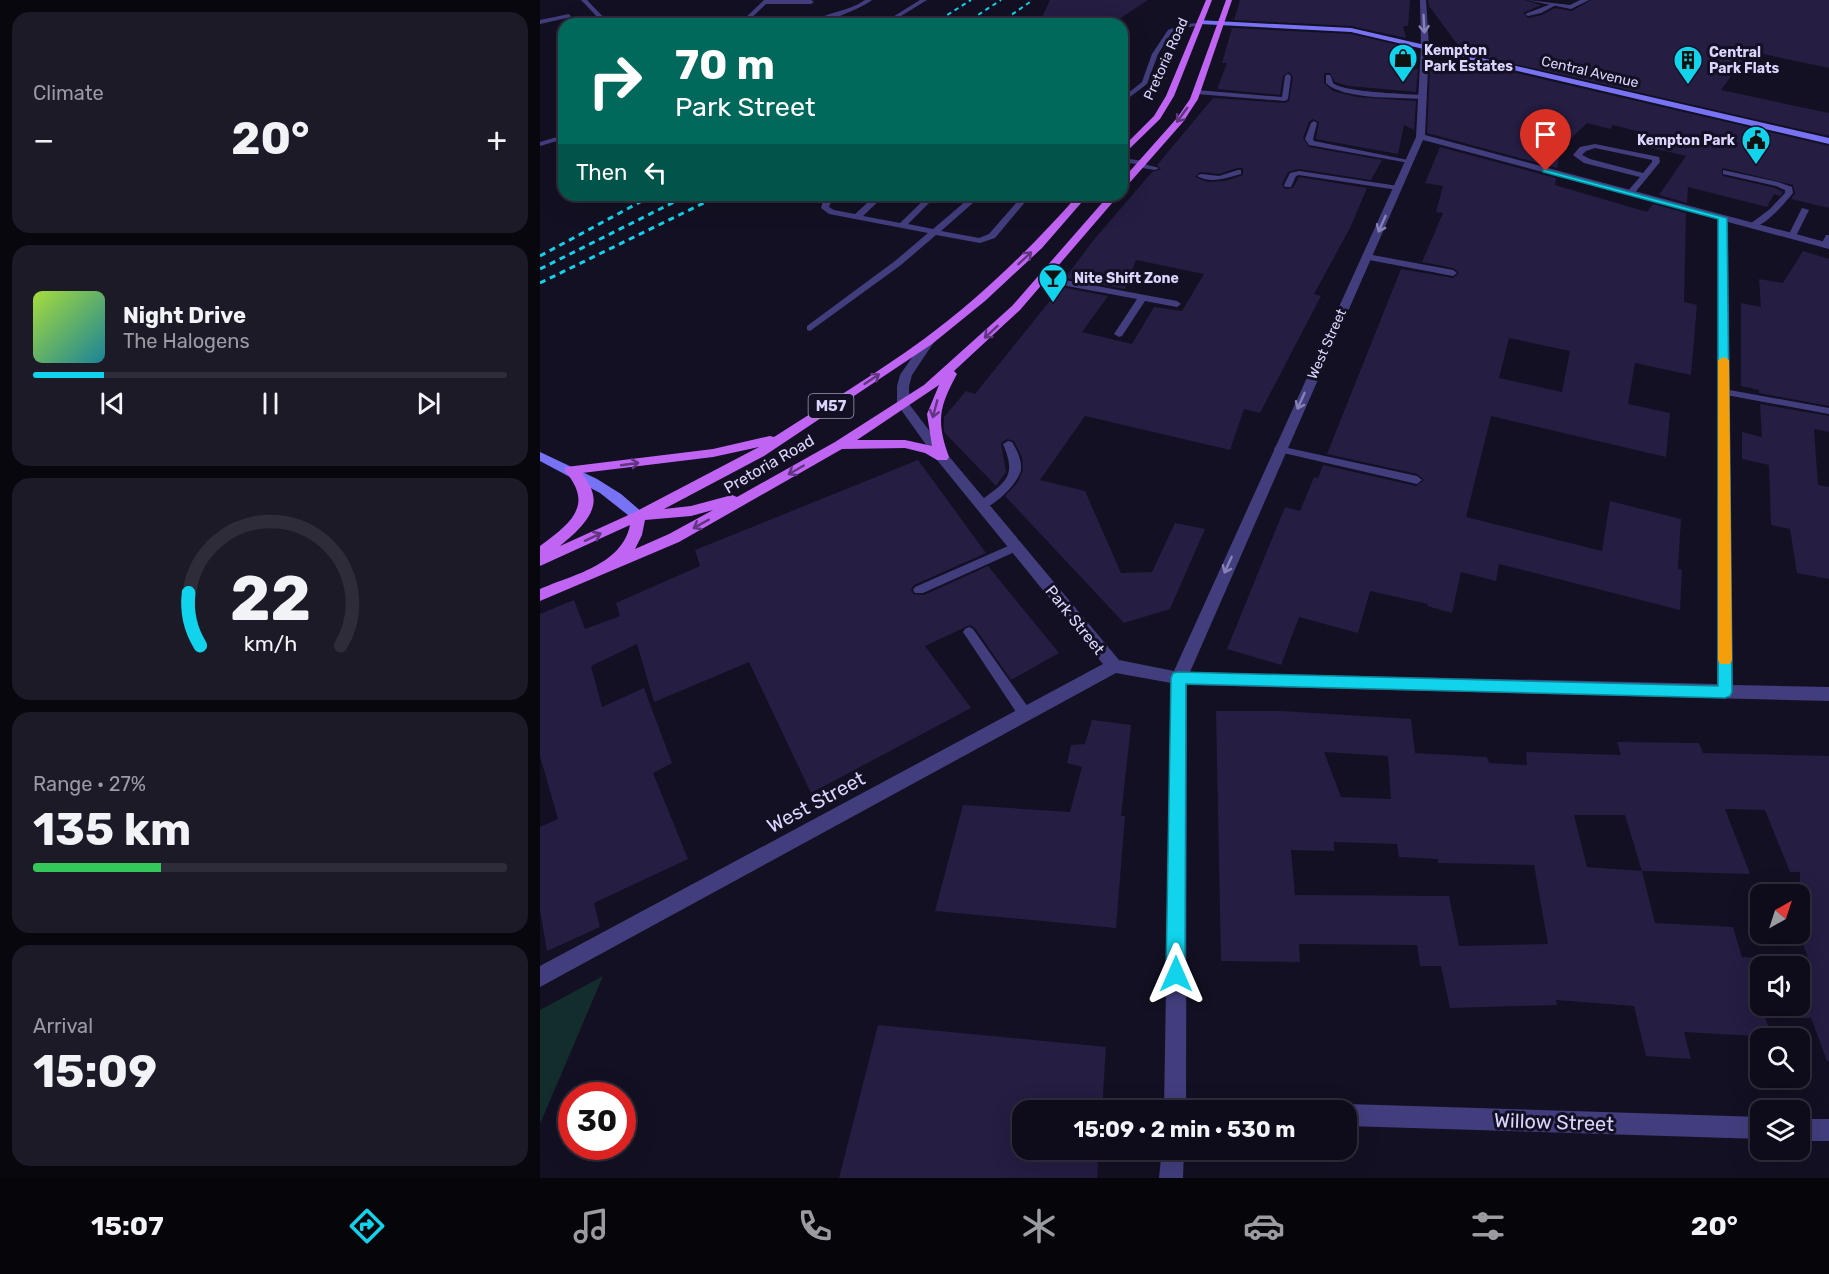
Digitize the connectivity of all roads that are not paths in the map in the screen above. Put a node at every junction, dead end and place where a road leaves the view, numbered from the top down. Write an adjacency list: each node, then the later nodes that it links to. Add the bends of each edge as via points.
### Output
1 (584, 0): 17 (lane)
2 (868, 0): 12 (lane)
3 (924, 0): 20 (lane)
4 (1209, 0): 22 (main road, Pretoria Road)
5 (1229, 0): 23 (main road)
6 (1423, 0): 24 (street, West Street, one-way to 24)
7 (1530, 0): 11 (street)
8 (1586, 0): 11 (street, via 1576,6)
9 (767, 1): 10 (lane); 18 (lane)
10 (812, 1): 12 (lane, via 819,9)
11 (1553, 5): 13 (lane)
12 (843, 11): 19 (lane)
13 (1528, 14)
14 (569, 16): 16 (lane)
15 (558, 18): 21 (lane)
16 (559, 18)
17 (601, 18)
18 (749, 18)
19 (826, 18)
20 (894, 18)
21 (540, 22)
22 (1200, 23): 23 (main road, Central Avenue); 28 (lane, via 1170,31 1155,54 1145,82); 35 (main road, Pretoria Road, via 1170,96 1157,117)
23 (1220, 23): 24 (main road, Central Avenue, via 1345,30); 27 (main road)
24 (1425, 47): 29 (street, West Street); 33 (main road, Central Avenue)
25 (1288, 76): 27 (lane, via 1285,99)
26 (1328, 76): 29 (lane, via 1329,82 1344,91)
27 (1196, 92): 38 (main road, one-way to 38, via 1180,120)
28 (1128, 96)
29 (1422, 97): 31 (street, West Street)
30 (1314, 123): 36 (lane, via 1309,139 1312,143)
31 (1420, 137): 36 (street, West Street); 48 (street)
32 (558, 139): 34 (lane)
33 (1829, 141)
34 (540, 144)
35 (1128, 147)
36 (1409, 161): 47 (street, West Street)
37 (1128, 162): 38 (lane)
38 (1139, 166): 39 (lane); 40 (lane); 45 (main road)
39 (1128, 167)
40 (1155, 168)
41 (1725, 171): 60 (lane, via 1789,189 1773,211)
42 (1238, 172): 43 (lane, via 1220,178)
43 (1202, 176)
44 (1645, 176): 44 (lane, via 1656,159 1595,146 1577,155); 48 (lane)
45 (1128, 179)
46 (1288, 185): 47 (lane, via 1299,172)
47 (1398, 188): 64 (street, West Street, one-way to 64)
48 (1630, 193): 58 (street)
49 (828, 201): 57 (lane, via 825,208 831,212)
50 (874, 201): 57 (lane)
51 (927, 201): 59 (lane)
52 (971, 201): 61 (lane)
53 (1022, 201): 61 (lane, via 987,239)
54 (1078, 201): 71 (main road, Pretoria Road / M57, one-way to 54, via 1038,246)
55 (1109, 201): 66 (main road, Pretoria Road / M57)
56 (1805, 210): 62 (lane)
57 (856, 218): 59 (lane)
58 (1723, 218): 60 (street); 73 (street)
59 (902, 226): 61 (lane)
60 (1753, 226): 62 (street)
61 (935, 233): 69 (lane)
62 (1792, 236): 63 (street)
63 (1828, 242)
64 (1367, 257): 65 (lane); 79 (street, West Street, one-way to 79)
65 (1453, 273)
66 (1043, 279): 67 (lane); 72 (main road, Pretoria Road / M57, one-way to 72)
67 (1142, 298): 68 (lane); 70 (lane)
68 (1177, 304)
69 (810, 328)
70 (1119, 334)
71 (928, 342): 74 (street, via 906,375); 76 (main road, Pretoria Road / M57, one-way to 71)
72 (957, 363): 74 (main road, Pretoria Road / M57); 81 (main road, one-way to 81, via 933,413)
73 (1724, 392): 75 (lane); 96 (street)
74 (903, 404): 78 (main road, Pretoria Road / M57); 81 (street, Park Street)
75 (1829, 411)
76 (788, 435): 82 (main road, one-way to 76, via 713,453); 86 (main road, Pretoria Road / M57)
77 (1008, 444): 85 (lane, via 1015,472)
78 (840, 445): 81 (main road, via 903,442 929,448); 84 (main road, Pretoria Road / M57, one-way to 84)
79 (1279, 449): 83 (lane); 95 (street, West Street, one-way to 95)
80 (540, 456): 82 (main road)
81 (941, 456): 85 (street, Park Street)
82 (572, 471): 86 (main road, via 622,500); 88 (main road, via 587,497 586,508 574,525)
83 (1418, 480)
84 (752, 495): 86 (main road, via 691,511); 90 (main road, Pretoria Road / M57, one-way to 90, via 674,538)
85 (982, 506): 87 (street, Park Street)
86 (638, 516): 89 (main road, Pretoria Road / M57, one-way to 86); 90 (main road, via 633,541)
87 (1015, 547): 91 (lane); 94 (street, Park Street)
88 (540, 553)
89 (540, 561)
90 (602, 570): 92 (main road, Pretoria Road / M57)
91 (919, 590)
92 (540, 595)
93 (969, 632): 98 (lane)
94 (1114, 666): 95 (street, Park Street); 98 (street, West Street)
95 (1179, 678): 96 (street, Park Street); 100 (street)
96 (1725, 692): 97 (street, Park Street)
97 (1829, 694)
98 (1025, 714): 99 (street, West Street)
99 (540, 977)
100 (1174, 1100)
101 (1357, 1115): 102 (street, Willow Street)
102 (1750, 1128)
103 (1810, 1130): 104 (street)
104 (1829, 1130)
105 (1172, 1160): 106 (street)
106 (1171, 1178)

